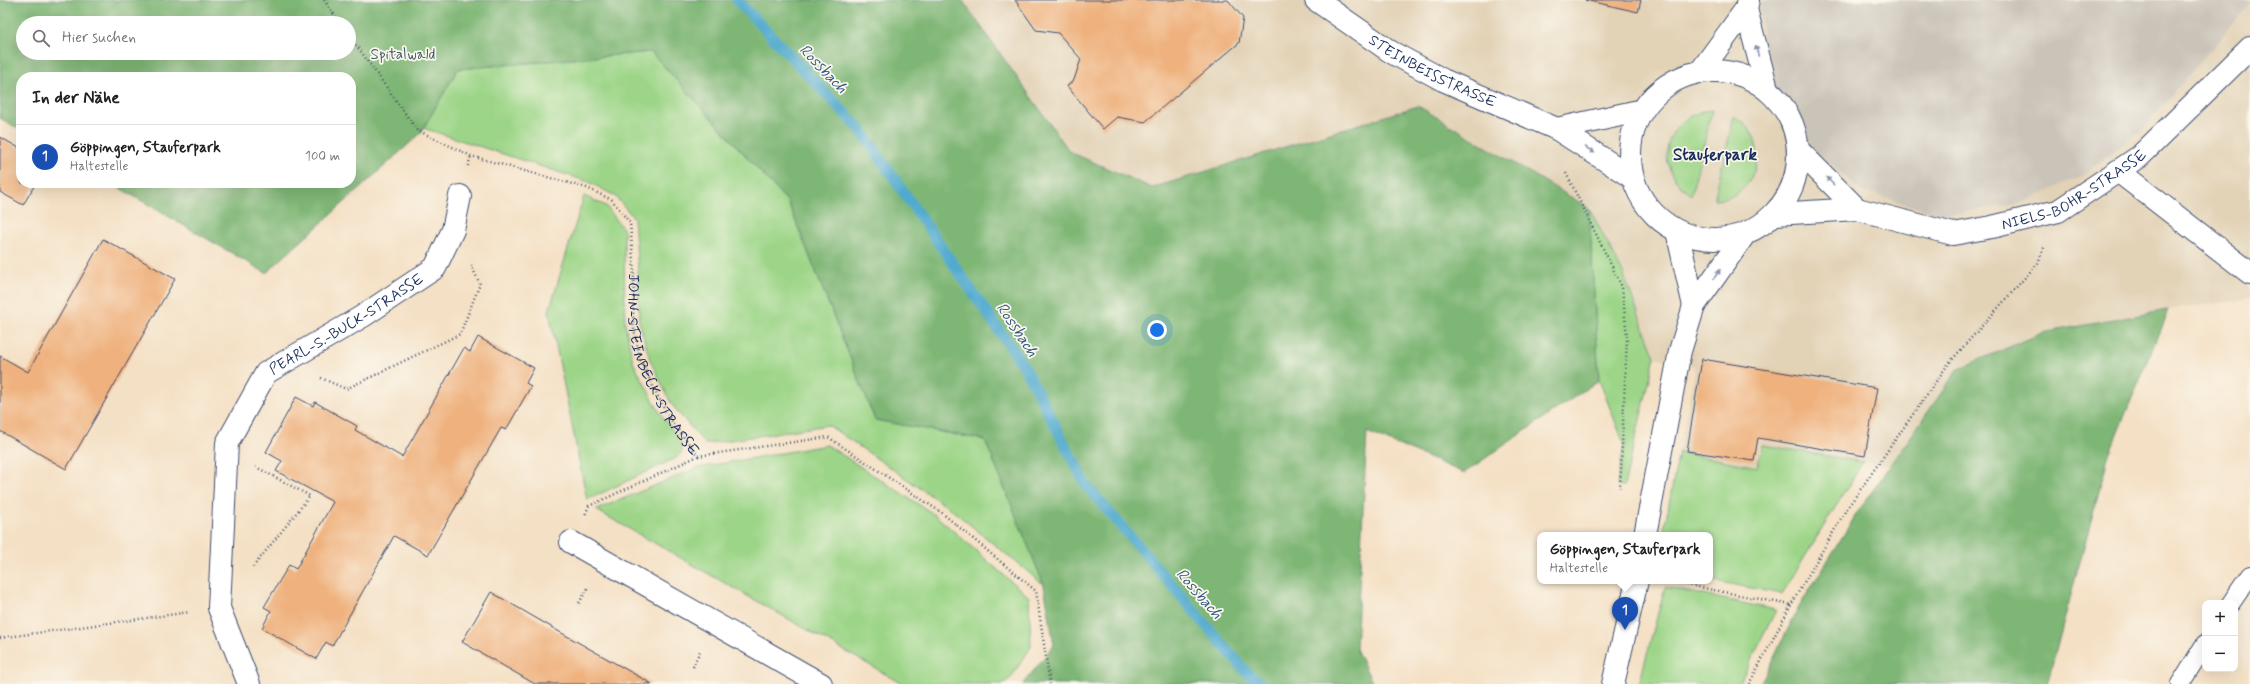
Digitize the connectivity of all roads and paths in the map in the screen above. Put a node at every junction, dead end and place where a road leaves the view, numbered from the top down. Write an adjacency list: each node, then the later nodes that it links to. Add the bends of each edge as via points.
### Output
1 (324, 0): 4 (path)
2 (1316, 0): 10 (street, STEINBEISSTRASSE, via 1404,59 1443,80)
3 (1747, 4): 7 (street); 8 (street, one-way to 3)
4 (335, 16)
5 (356, 45): 25 (path, JOHN-STEINBECK-STRASSE, via 417,130 471,156 587,188 612,200 630,223 634,271 633,324 640,358 666,413)
6 (2250, 48): 12 (street, NIELS-BOHR-STRASSE, via 2140,157)
7 (1700, 72): 8 (street, via 1724,72 1746,77); 9 (street, via 1678,79 1658,92)
8 (1767, 89): 11 (street, via 1783,106 1794,127)
9 (1643, 110): 10 (street); 13 (street, via 1633,132 1630,154)
10 (1552, 127): 13 (street, STEINBEISSTRASSE, one-way to 13); 26 (path, via 1574,193 1622,287 1627,336)
11 (1798, 150): 15 (street, NIELS-BOHR-STRASSE, one-way to 11); 17 (street, via 1796,174 1788,195)
12 (2118, 171): 16 (street, NIELS-BOHR-STRASSE); 21 (street)
13 (1633, 178): 19 (street, via 1642,199 1657,218)
14 (460, 196): 18 (street, PEARL-S.-BUCK-STRASSE)
15 (1857, 209): 16 (street, NIELS-BOHR-STRASSE, via 1953,234); 17 (street, NIELS-BOHR-STRASSE)
16 (2058, 211): 33 (path, via 2038,263 1949,363 1846,510)
17 (1774, 214): 20 (street)
18 (454, 230): 23 (street, PEARL-S.-BUCK-STRASSE, via 435,268 363,316); 23 (path, via 480,284 460,334 346,389)
19 (1677, 231): 20 (street, via 1699,238 1722,240); 22 (street)
20 (1745, 234): 22 (street, one-way to 20)
21 (2250, 273)
22 (1694, 306): 27 (street, via 1680,351)
23 (286, 361): 24 (street, PEARL-S.-BUCK-STRASSE, via 266,373 227,443)
24 (227, 451): 34 (street, PEARL-S.-BUCK-STRASSE); 34 (path, via 310,496)
25 (698, 456): 28 (path, JOHN-STEINBECK-STRASSE, via 589,506); 39 (path, via 828,437 942,513 1036,591)
26 (1620, 494)
27 (1646, 532)
28 (571, 542): 38 (street)
29 (2250, 575): 32 (lane)
30 (1636, 584): 40 (street)
31 (1682, 584): 33 (path)
32 (2233, 600)
33 (1791, 605): 41 (path)
34 (219, 608): 35 (path); 37 (street, PEARL-S.-BUCK-STRASSE)
35 (0, 638)
36 (2202, 649): 42 (lane)
37 (249, 684)
38 (821, 684)
39 (1050, 684)
40 (1614, 684)
41 (1749, 684)
42 (2180, 684)

